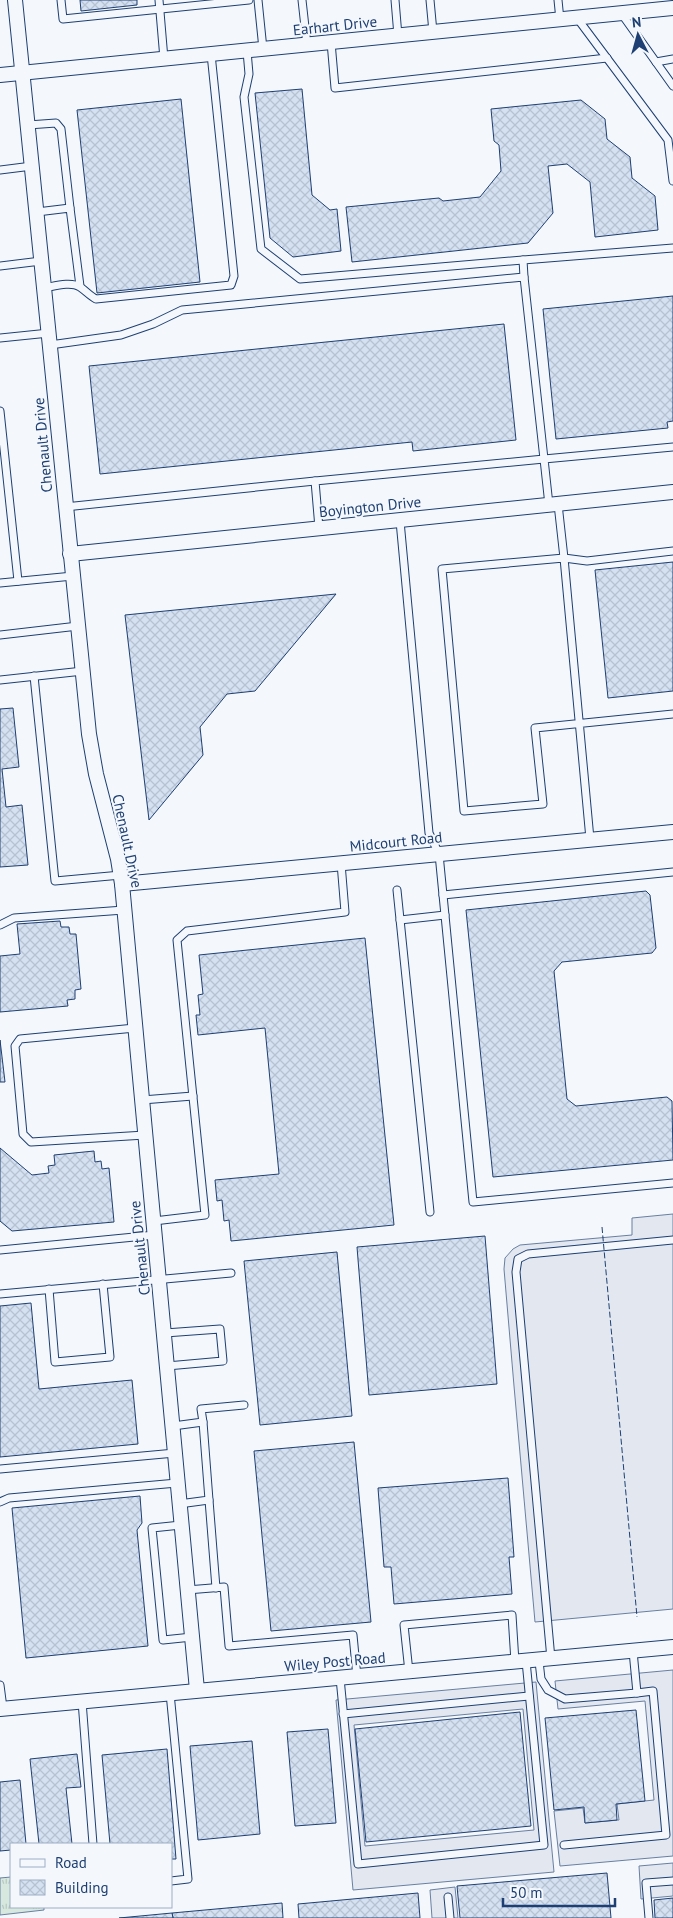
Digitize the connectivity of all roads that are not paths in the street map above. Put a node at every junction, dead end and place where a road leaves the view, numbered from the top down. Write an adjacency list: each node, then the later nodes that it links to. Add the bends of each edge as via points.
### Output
1 (15, 0): 26 (street, Chenault Drive)
2 (61, 0): 11 (lane, via 64,20)
3 (159, 0): 11 (lane)
4 (249, 0): 11 (lane)
5 (258, 0): 19 (lane)
6 (302, 0): 18 (lane)
7 (395, 0): 16 (lane)
8 (430, 0): 15 (lane)
9 (558, 0): 14 (lane)
10 (673, 8): 12 (street, Earhart Drive)
11 (160, 9): 23 (lane)
12 (620, 13): 13 (street, Earhart Drive); 25 (lane)
13 (578, 18): 14 (street, Earhart Drive); 22 (lane)
14 (560, 20): 15 (street, Earhart Drive)
15 (433, 32): 16 (street, Earhart Drive)
16 (398, 36): 17 (street, Earhart Drive)
17 (330, 42): 18 (street, Earhart Drive); 22 (lane, via 335,88)
18 (307, 44): 19 (street, Earhart Drive)
19 (263, 49): 20 (street, Earhart Drive)
20 (247, 50): 21 (street, Earhart Drive); 36 (lane, via 249,74 244,97 261,249 300,279)
21 (211, 54): 23 (street, Earhart Drive); 40 (lane, via 234,276 231,285 96,299)
22 (607, 58): 32 (lane, via 668,140)
23 (164, 59): 26 (street, Earhart Drive)
24 (673, 59): 25 (lane)
25 (656, 62): 28 (lane)
26 (22, 73): 27 (street, Earhart Drive); 29 (street, Chenault Drive)
27 (0, 75)
28 (673, 86)
29 (28, 125): 30 (street, Chenault Drive); 33 (lane, via 56,123 61,129)
30 (32, 166): 31 (lane); 34 (street, Chenault Drive)
31 (0, 170)
32 (673, 181)
33 (70, 208): 34 (lane); 40 (lane)
34 (37, 212): 37 (street, Chenault Drive)
35 (673, 248): 36 (lane)
36 (522, 260): 39 (lane)
37 (41, 261): 38 (lane); 41 (street, Chenault Drive)
38 (0, 266)
39 (524, 277): 43 (lane, via 182,310 120,336); 46 (lane)
40 (80, 286): 41 (lane, via 69,284)
41 (44, 288): 43 (street, Chenault Drive)
42 (0, 338): 43 (lane)
43 (49, 339): 50 (street, Chenault Drive)
44 (0, 412): 57 (lane)
45 (673, 447): 46 (lane)
46 (544, 459): 47 (lane); 49 (lane)
47 (315, 481): 50 (lane); 52 (lane)
48 (673, 492): 49 (street, Boyington Drive)
49 (553, 505): 51 (street, Boyington Drive); 55 (lane)
50 (65, 507): 54 (street, Chenault Drive)
51 (400, 521): 52 (street, Boyington Drive); 68 (lane, via 429,833)
52 (319, 528): 54 (street, Boyington Drive)
53 (673, 551): 55 (lane, via 587,561)
54 (70, 554): 56 (street, Chenault Drive)
55 (564, 558): 65 (lane); 65 (lane, via 442,569 464,811 543,804 535,728)
56 (73, 576): 57 (lane); 59 (street, Chenault Drive)
57 (18, 581): 58 (lane)
58 (0, 583)
59 (78, 626): 60 (lane); 61 (street, Chenault Drive)
60 (0, 635)
61 (83, 671): 62 (lane); 71 (street, Chenault Drive, via 96,774)
62 (34, 676): 63 (lane); 71 (lane, via 55,881)
63 (0, 680)
64 (673, 714): 65 (lane)
65 (580, 723): 67 (lane)
66 (673, 832): 67 (street, Midcourt Road)
67 (590, 840): 68 (street, Midcourt Road)
68 (439, 854): 69 (street, Midcourt Road); 73 (lane)
69 (341, 864): 71 (street, Midcourt Road); 79 (lane, via 345,912 187,931 177,940)
70 (673, 872): 73 (lane)
71 (122, 880): 74 (street, Chenault Drive)
72 (398, 890): 76 (lane)
73 (443, 895): 75 (lane)
74 (124, 910): 77 (lane, via 14,918); 78 (street, Chenault Drive)
75 (445, 915): 76 (lane); 82 (lane, via 472,1202)
76 (400, 920): 83 (lane)
77 (0, 925)
78 (136, 1028): 80 (street, Chenault Drive); 81 (lane, via 20,1039 14,1046 23,1134 31,1142)
79 (193, 1096): 80 (lane); 84 (lane, via 205,1215)
80 (142, 1100): 81 (street, Chenault Drive)
81 (145, 1135): 84 (street, Chenault Drive)
82 (673, 1184)
83 (430, 1212)
84 (154, 1221): 85 (street, Chenault Drive)
85 (155, 1236): 87 (lane); 89 (street, Chenault Drive)
86 (673, 1240): 110 (lane, via 528,1254 518,1259)
87 (0, 1250)
88 (231, 1273): 89 (lane)
89 (159, 1280): 90 (lane); 93 (street, Chenault Drive)
90 (103, 1284): 91 (lane); 91 (lane, via 110,1357 55,1362)
91 (49, 1289): 92 (lane)
92 (0, 1294)
93 (164, 1333): 94 (street, Chenault Drive); 94 (lane, via 220,1329 223,1361)
94 (167, 1366): 97 (street, Chenault Drive)
95 (244, 1405): 96 (lane, via 202,1409)
96 (203, 1422): 97 (lane); 101 (lane)
97 (173, 1426): 98 (street, Chenault Drive)
98 (175, 1454): 99 (lane); 100 (street, Chenault Drive)
99 (0, 1469)
100 (177, 1483): 102 (lane, via 9,1498); 103 (street, Chenault Drive)
101 (209, 1500): 103 (lane); 105 (lane)
102 (0, 1502)
103 (179, 1504): 104 (street, Chenault Drive)
104 (181, 1525): 106 (street, Chenault Drive); 107 (lane, via 152,1528 163,1640)
105 (216, 1588): 106 (lane); 112 (lane, via 224,1587 229,1646 353,1636)
106 (187, 1590): 107 (street, Chenault Drive)
107 (192, 1637): 115 (street, Chenault Drive)
108 (673, 1647): 109 (street, Wiley Post Road)
109 (633, 1651): 110 (street, Wiley Post Road); 117 (lane)
110 (533, 1661): 111 (street, Wiley Post Road); 111 (lane, via 512,1615 472,1618 404,1625); 117 (lane, via 548,1690 565,1699); 118 (lane)
111 (409, 1672): 112 (street, Wiley Post Road)
112 (356, 1677): 113 (street, Wiley Post Road)
113 (340, 1678): 115 (street, Wiley Post Road); 121 (lane)
114 (0, 1686): 120 (lane)
115 (197, 1690): 116 (street, Wiley Post Road)
116 (170, 1692): 119 (street, Wiley Post Road); 124 (lane, via 188,1879)
117 (637, 1692): 123 (lane, via 653,1691 666,1836)
118 (529, 1696): 121 (lane); 121 (lane, via 544,1845 358,1864)
119 (82, 1701): 120 (street, Wiley Post Road); 122 (lane)
120 (1, 1708)
121 (344, 1714)
122 (93, 1843)
123 (564, 1845)
124 (172, 1881)
125 (673, 1881): 128 (lane, via 646,1883)
126 (448, 1897): 127 (lane)
127 (450, 1918)
128 (649, 1918)

